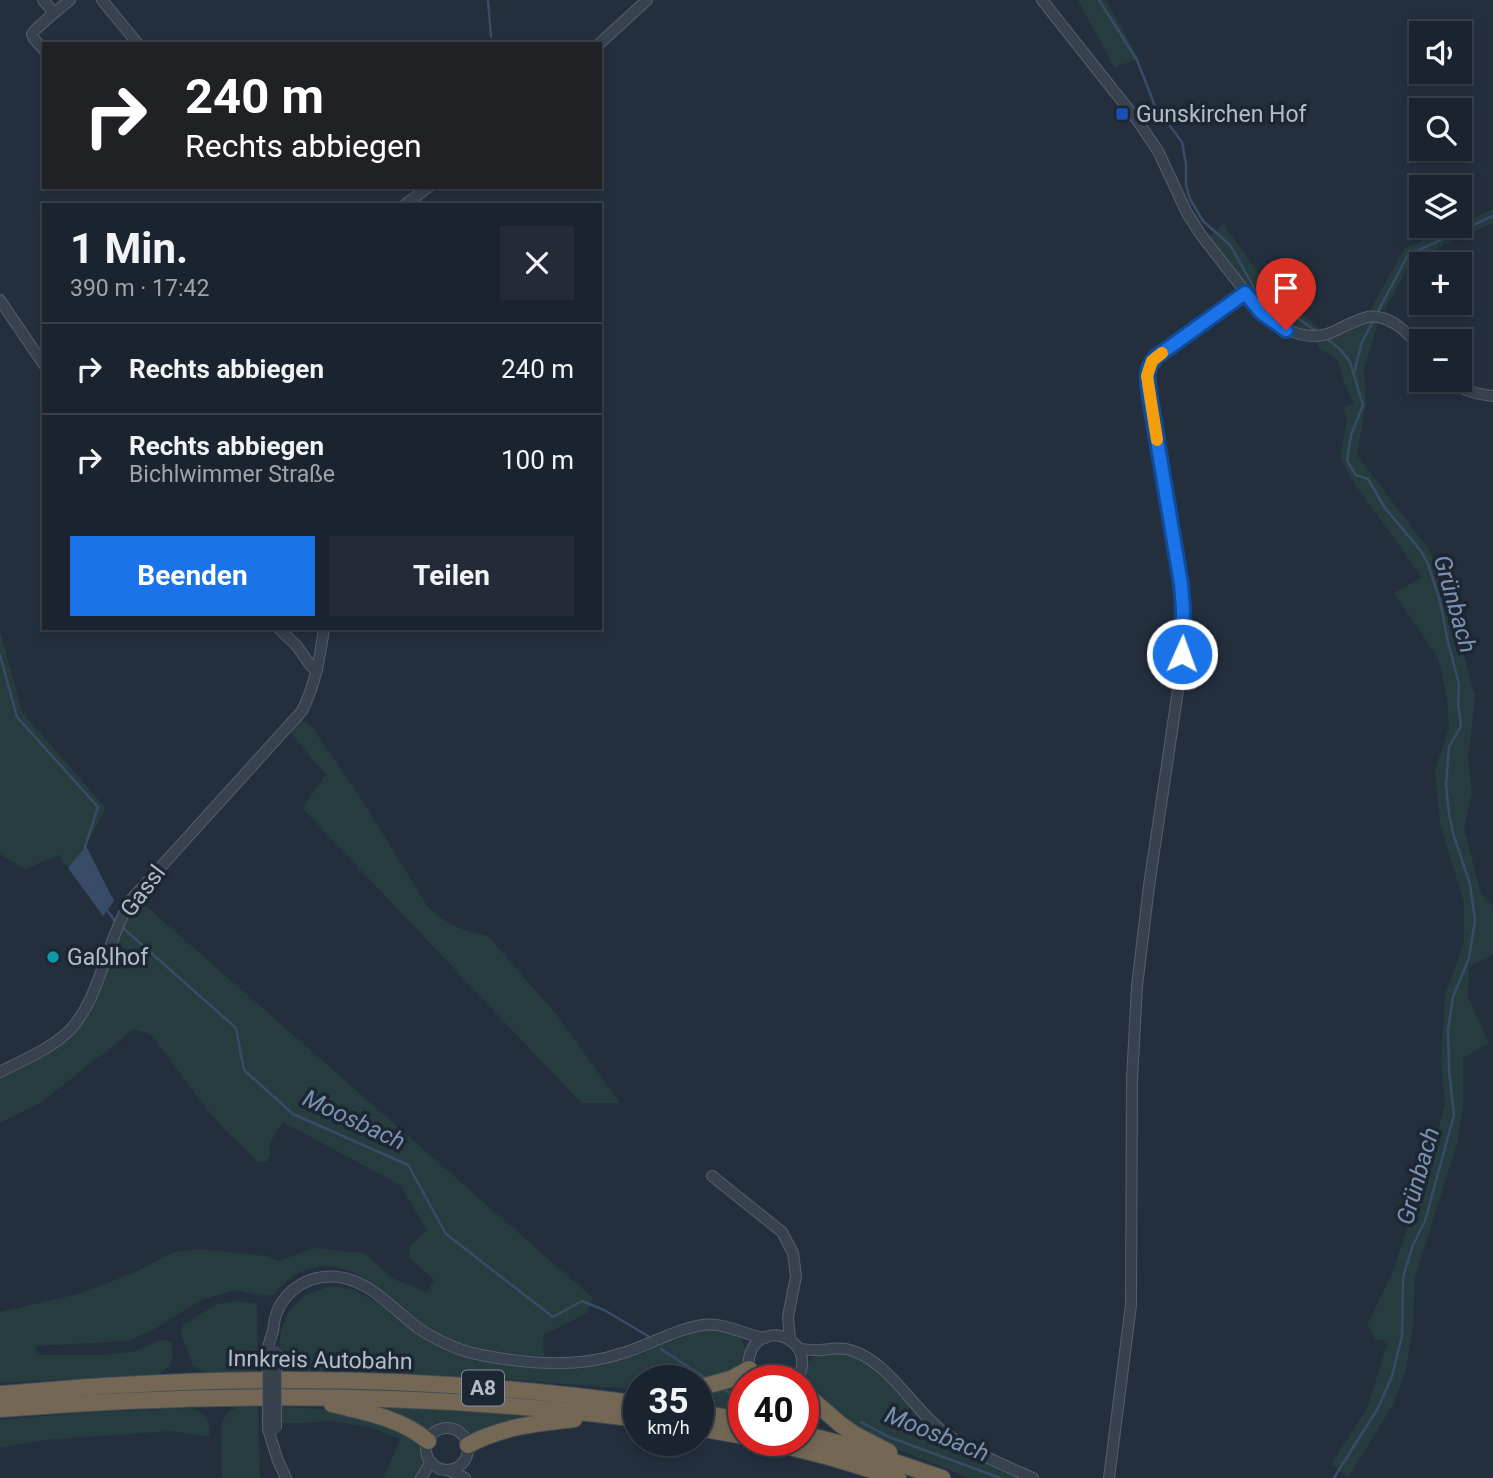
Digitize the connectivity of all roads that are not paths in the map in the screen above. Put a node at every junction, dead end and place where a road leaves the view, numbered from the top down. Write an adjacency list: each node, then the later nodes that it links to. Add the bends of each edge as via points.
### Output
1 (43, 0): 6 (street)
2 (70, 0): 6 (street)
3 (102, 0): 7 (street)
4 (647, 0): 8 (street)
5 (1042, 0): 12 (street, via 1137,120 1158,151 1187,213)
6 (54, 13): 9 (street, via 32,34)
7 (136, 42)
8 (600, 42)
9 (42, 48)
10 (426, 189): 11 (street)
11 (407, 203)
12 (1245, 293): 14 (street, via 1262,313 1294,333 1325,334 1375,317 1391,321); 55 (street, via 1156,357 1148,370 1179,571 1183,630 1137,986 1131,1305)
13 (0, 300): 15 (street)
14 (1409, 335)
15 (42, 362)
16 (1493, 385): 17 (street, via 1486,391)
17 (1488, 395)
18 (280, 630): 20 (street)
19 (324, 630): 20 (street)
20 (317, 670): 21 (street, Gassl, via 302,712 129,902 96,989 69,1030)
21 (0, 1072)
22 (712, 1176): 23 (street, via 788,1241 796,1276)
23 (788, 1317): 25 (street); 26 (street)
24 (741, 1332): 25 (street); 28 (street); 48 (street, bridge, via 703,1325 587,1362 487,1356 432,1337 362,1284 330,1276 311,1280 292,1291 279,1308 273,1330 272,1429)
25 (769, 1337): 26 (street); 28 (street)
26 (790, 1339): 27 (street)
27 (799, 1349): 29 (street); 30 (street)
28 (752, 1350): 31 (street)
29 (820, 1350): 30 (street); 54 (street, via 844,1349 868,1358 956,1441)
30 (803, 1364)
31 (750, 1365)
32 (0, 1394): 35 (highway, Innkreis Autobahn / A8, via 284,1380)
33 (623, 1396): 35 (highway)
34 (303, 1397): 38 (highway, Innkreis Autobahn / A8, via 135,1400); 39 (highway, Innkreis Autobahn / A8, via 479,1403); 42 (highway, via 387,1418)
35 (598, 1398): 36 (highway, Innkreis Autobahn / A8)
36 (623, 1402)
37 (819, 1405): 46 (highway, via 841,1424)
38 (0, 1409)
39 (606, 1415): 40 (highway, Innkreis Autobahn / A8); 43 (highway, via 517,1427 482,1437)
40 (623, 1417)
41 (819, 1438): 46 (highway)
42 (428, 1441): 43 (street, via 437,1430 451,1428 463,1435); 45 (street)
43 (467, 1452): 47 (street, via 460,1466); 51 (street)
44 (819, 1454): 52 (highway)
45 (431, 1462): 47 (street); 49 (street)
46 (918, 1469): 53 (highway)
47 (444, 1470): 49 (street); 50 (street)
48 (286, 1478)
49 (424, 1478)
50 (466, 1478)
51 (473, 1478)
52 (898, 1478)
53 (942, 1478)
54 (1033, 1478)
55 (1109, 1478)

